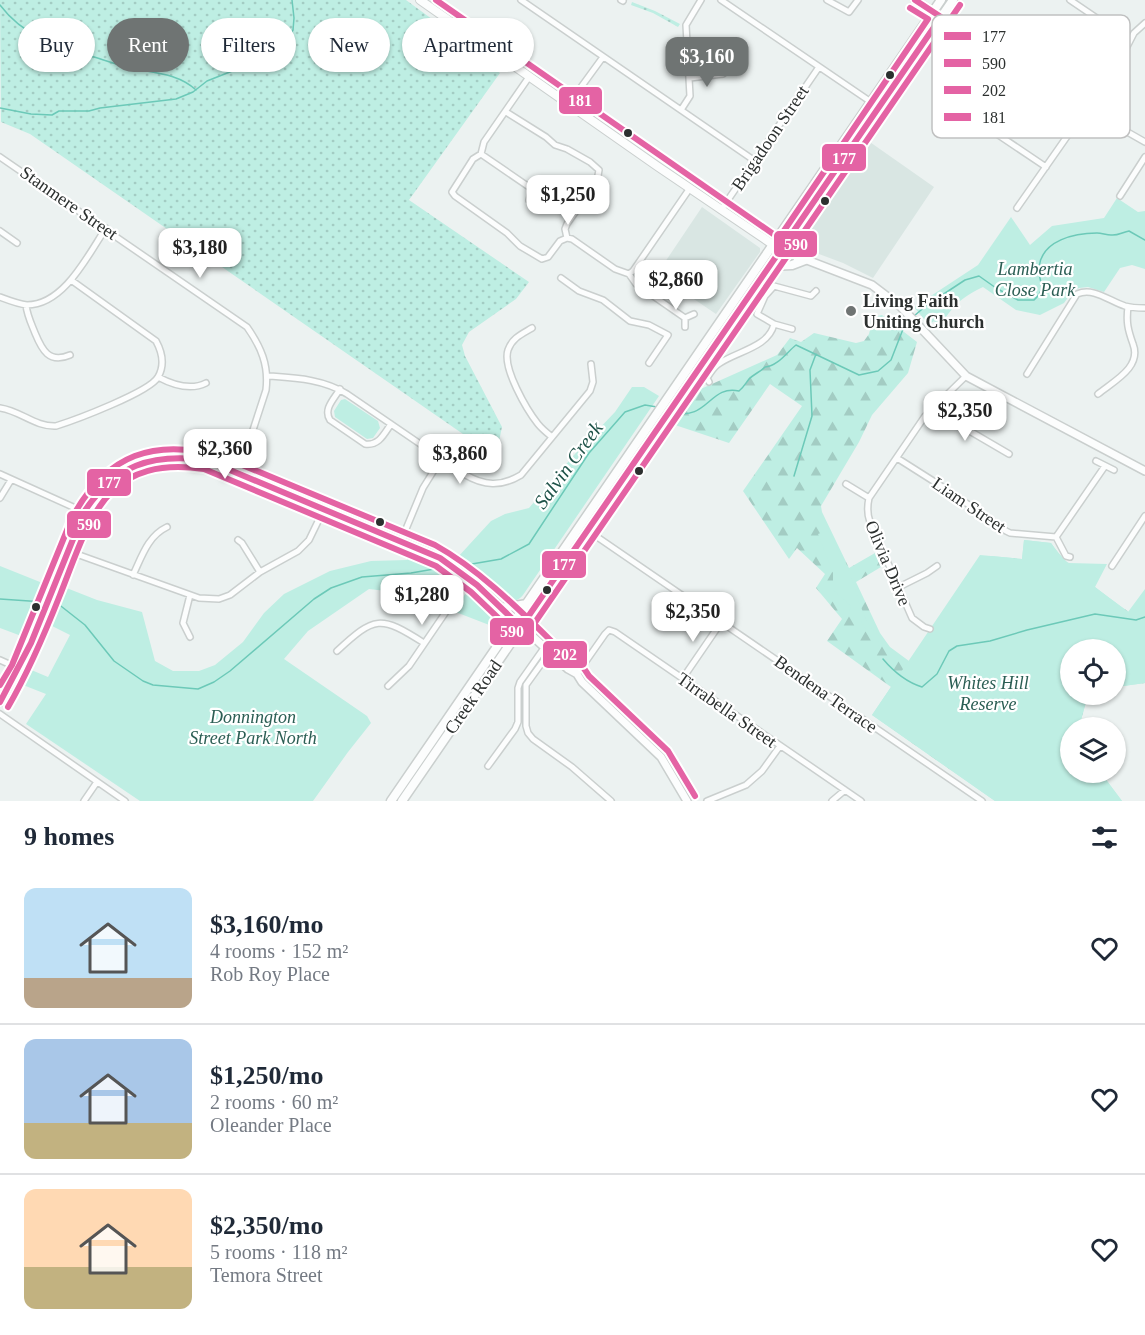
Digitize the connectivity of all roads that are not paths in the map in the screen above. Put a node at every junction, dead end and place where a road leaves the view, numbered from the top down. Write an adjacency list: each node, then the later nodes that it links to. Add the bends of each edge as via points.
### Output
1 (420, 0): 21 (main road)
2 (521, 0): 18 (street)
3 (701, 0): 22 (street, via 686,25)
4 (721, 0): 19 (street)
5 (828, 0): 6 (street, via 849,12)
6 (858, 0)
7 (915, 0): 11 (street)
8 (942, 0): 11 (main road, Creek Road)
9 (953, 0): 11 (main road, Creek Road)
10 (1070, 0): 12 (street)
11 (937, 14)
12 (1092, 15)
13 (932, 21): 25 (main road, Creek Road)
14 (1145, 23): 17 (street)
15 (932, 28): 16 (main road, Creek Road)
16 (930, 34): 45 (main road, Creek Road)
17 (1130, 39)
18 (603, 57): 23 (street); 27 (street)
19 (819, 67): 25 (street); 36 (street, Brigadoon Street)
20 (723, 74): 22 (street)
21 (529, 77): 24 (main road); 28 (street)
22 (690, 78): 27 (street, via 690,96)
23 (576, 94): 24 (street); 26 (street)
24 (562, 100): 26 (main road)
25 (872, 102): 50 (main road, Creek Road)
26 (574, 108): 39 (main road)
27 (681, 110): 36 (street)
28 (506, 112): 33 (street, via 484,142); 48 (street, via 599,170 597,181 567,224)
29 (1130, 133): 32 (street)
30 (1003, 138): 37 (street)
31 (1066, 138): 37 (street)
32 (1145, 142)
33 (481, 154): 40 (street); 48 (street, via 473,159 454,187 455,196 542,259 548,258 560,241)
34 (0, 157): 46 (street, Stanmere Street)
35 (1145, 157): 41 (street)
36 (755, 161): 44 (street, Brigadoon Street)
37 (1046, 167): 43 (street)
38 (541, 183): 40 (street)
39 (690, 188): 44 (main road); 53 (street)
40 (532, 189): 42 (street)
41 (1120, 196)
42 (529, 200)
43 (1017, 208)
44 (722, 210): 50 (main road)
45 (798, 226): 50 (main road, Creek Road); 51 (main road)
46 (106, 228): 55 (street); 71 (street, Stanmere Street, via 247,327 265,359)
47 (0, 231): 49 (street)
48 (567, 238): 53 (street)
49 (17, 243)
50 (777, 248): 51 (street); 52 (main road, Creek Road); 80 (main road, Creek Road, via 665,404)
51 (801, 259): 52 (main road, via 792,265); 72 (street, via 866,282 901,307)
52 (770, 266): 80 (main road, Creek Road, via 675,405)
53 (629, 274): 62 (street, via 636,284)
54 (561, 278): 68 (street, via 579,291 603,300 630,321 650,325 668,335)
55 (71, 280): 58 (street, via 62,291); 73 (street, via 156,341 162,356)
56 (816, 291): 63 (street, via 811,296 778,286 771,289 757,314)
57 (0, 297): 58 (street)
58 (26, 305): 67 (street, via 42,350 54,358)
59 (1128, 308): 60 (street); 70 (street, via 1092,292 1077,294); 77 (street, via 1126,323 1135,347 1134,362)
60 (1145, 308)
61 (694, 314): 62 (street)
62 (685, 318): 64 (street)
63 (774, 324): 66 (street); 74 (street, via 768,337 716,365)
64 (685, 327)
65 (532, 328): 82 (street, via 512,343 508,366 531,413)
66 (792, 329)
67 (70, 355)
68 (649, 363)
69 (591, 364): 82 (street, via 590,390)
70 (1027, 374)
71 (268, 376): 76 (street, via 313,380); 90 (street, Stanmere Street)
72 (966, 376): 79 (street, Olivia Drive); 89 (street)
73 (158, 377): 75 (street, via 186,387); 78 (street, via 145,389 56,426 46,427)
74 (708, 382)
75 (206, 383)
76 (340, 389): 81 (street); 81 (street, via 327,410 330,420 372,445)
77 (1098, 394)
78 (0, 408)
79 (932, 409): 83 (street); 84 (street, Olivia Drive)
80 (662, 416): 100 (main road, Creek Road)
81 (391, 424): 85 (street)
82 (552, 437): 85 (street, via 521,475 510,482 475,480)
83 (1009, 454)
84 (897, 458): 95 (street, Olivia Drive); 101 (street, Liam Street, via 1010,533)
85 (441, 459): 103 (street, via 423,488)
86 (1096, 461): 87 (street)
87 (1105, 466): 88 (street); 101 (street)
88 (1114, 470)
89 (1145, 471)
90 (240, 473): 96 (street); 97 (street, via 191,457 157,458 132,466 107,483)
91 (0, 474): 92 (street)
92 (11, 480): 94 (street); 97 (street)
93 (846, 484): 95 (street)
94 (0, 498)
95 (869, 498): 111 (street, Olivia Drive, via 867,515)
96 (324, 509): 103 (street); 108 (street, via 304,546)
97 (84, 512): 104 (street)
98 (1145, 516): 107 (street)
99 (167, 526): 109 (street, via 150,539)
100 (584, 528): 113 (main road, Creek Road); 115 (street, Bendena Terrace); 116 (main road, Creek Road)
101 (1056, 537): 105 (street)
102 (238, 540): 108 (street)
103 (401, 541): 110 (street, via 440,558)
104 (68, 551): 109 (street); 123 (street)
105 (1070, 557)
106 (937, 566): 111 (street)
107 (1112, 566)
108 (260, 572): 112 (street, via 240,589 219,599)
109 (133, 574): 112 (street)
110 (469, 578): 114 (street); 119 (street)
111 (899, 587): 117 (street, Olivia Drive, via 912,618)
112 (190, 595): 118 (street, via 183,623)
113 (527, 604): 114 (main road); 116 (main road, Creek Road)
114 (501, 608): 116 (street)
115 (722, 621): 125 (street); 143 (street, Bendena Terrace)
116 (518, 624): 120 (street); 136 (main road, Creek Road); 137 (main road, Creek Road)
117 (930, 629)
118 (190, 637)
119 (424, 643): 121 (street, via 386,622 361,629); 127 (street, via 403,673)
120 (547, 650): 124 (street); 126 (street)
121 (337, 651)
122 (0, 660): 123 (street)
123 (20, 669): 128 (street)
124 (577, 674): 125 (street, Tirrabella Street, via 609,630); 139 (street, via 661,757)
125 (683, 678): 130 (street, Tirrabella Street)
126 (523, 683): 131 (street, via 517,694 516,729); 138 (street, via 528,733)
127 (388, 686)
128 (0, 702)
129 (0, 714): 132 (street)
130 (780, 746): 133 (street, Tirrabella Street); 140 (street, via 746,786)
131 (488, 766)
132 (97, 782): 134 (street); 135 (street)
133 (844, 790): 141 (street); 142 (street, Tirrabella Street)
134 (84, 801)
135 (125, 801)
136 (391, 801)
137 (402, 801)
138 (610, 801)
139 (687, 801)
140 (707, 801)
141 (832, 801)
142 (861, 801)
143 (982, 801)

